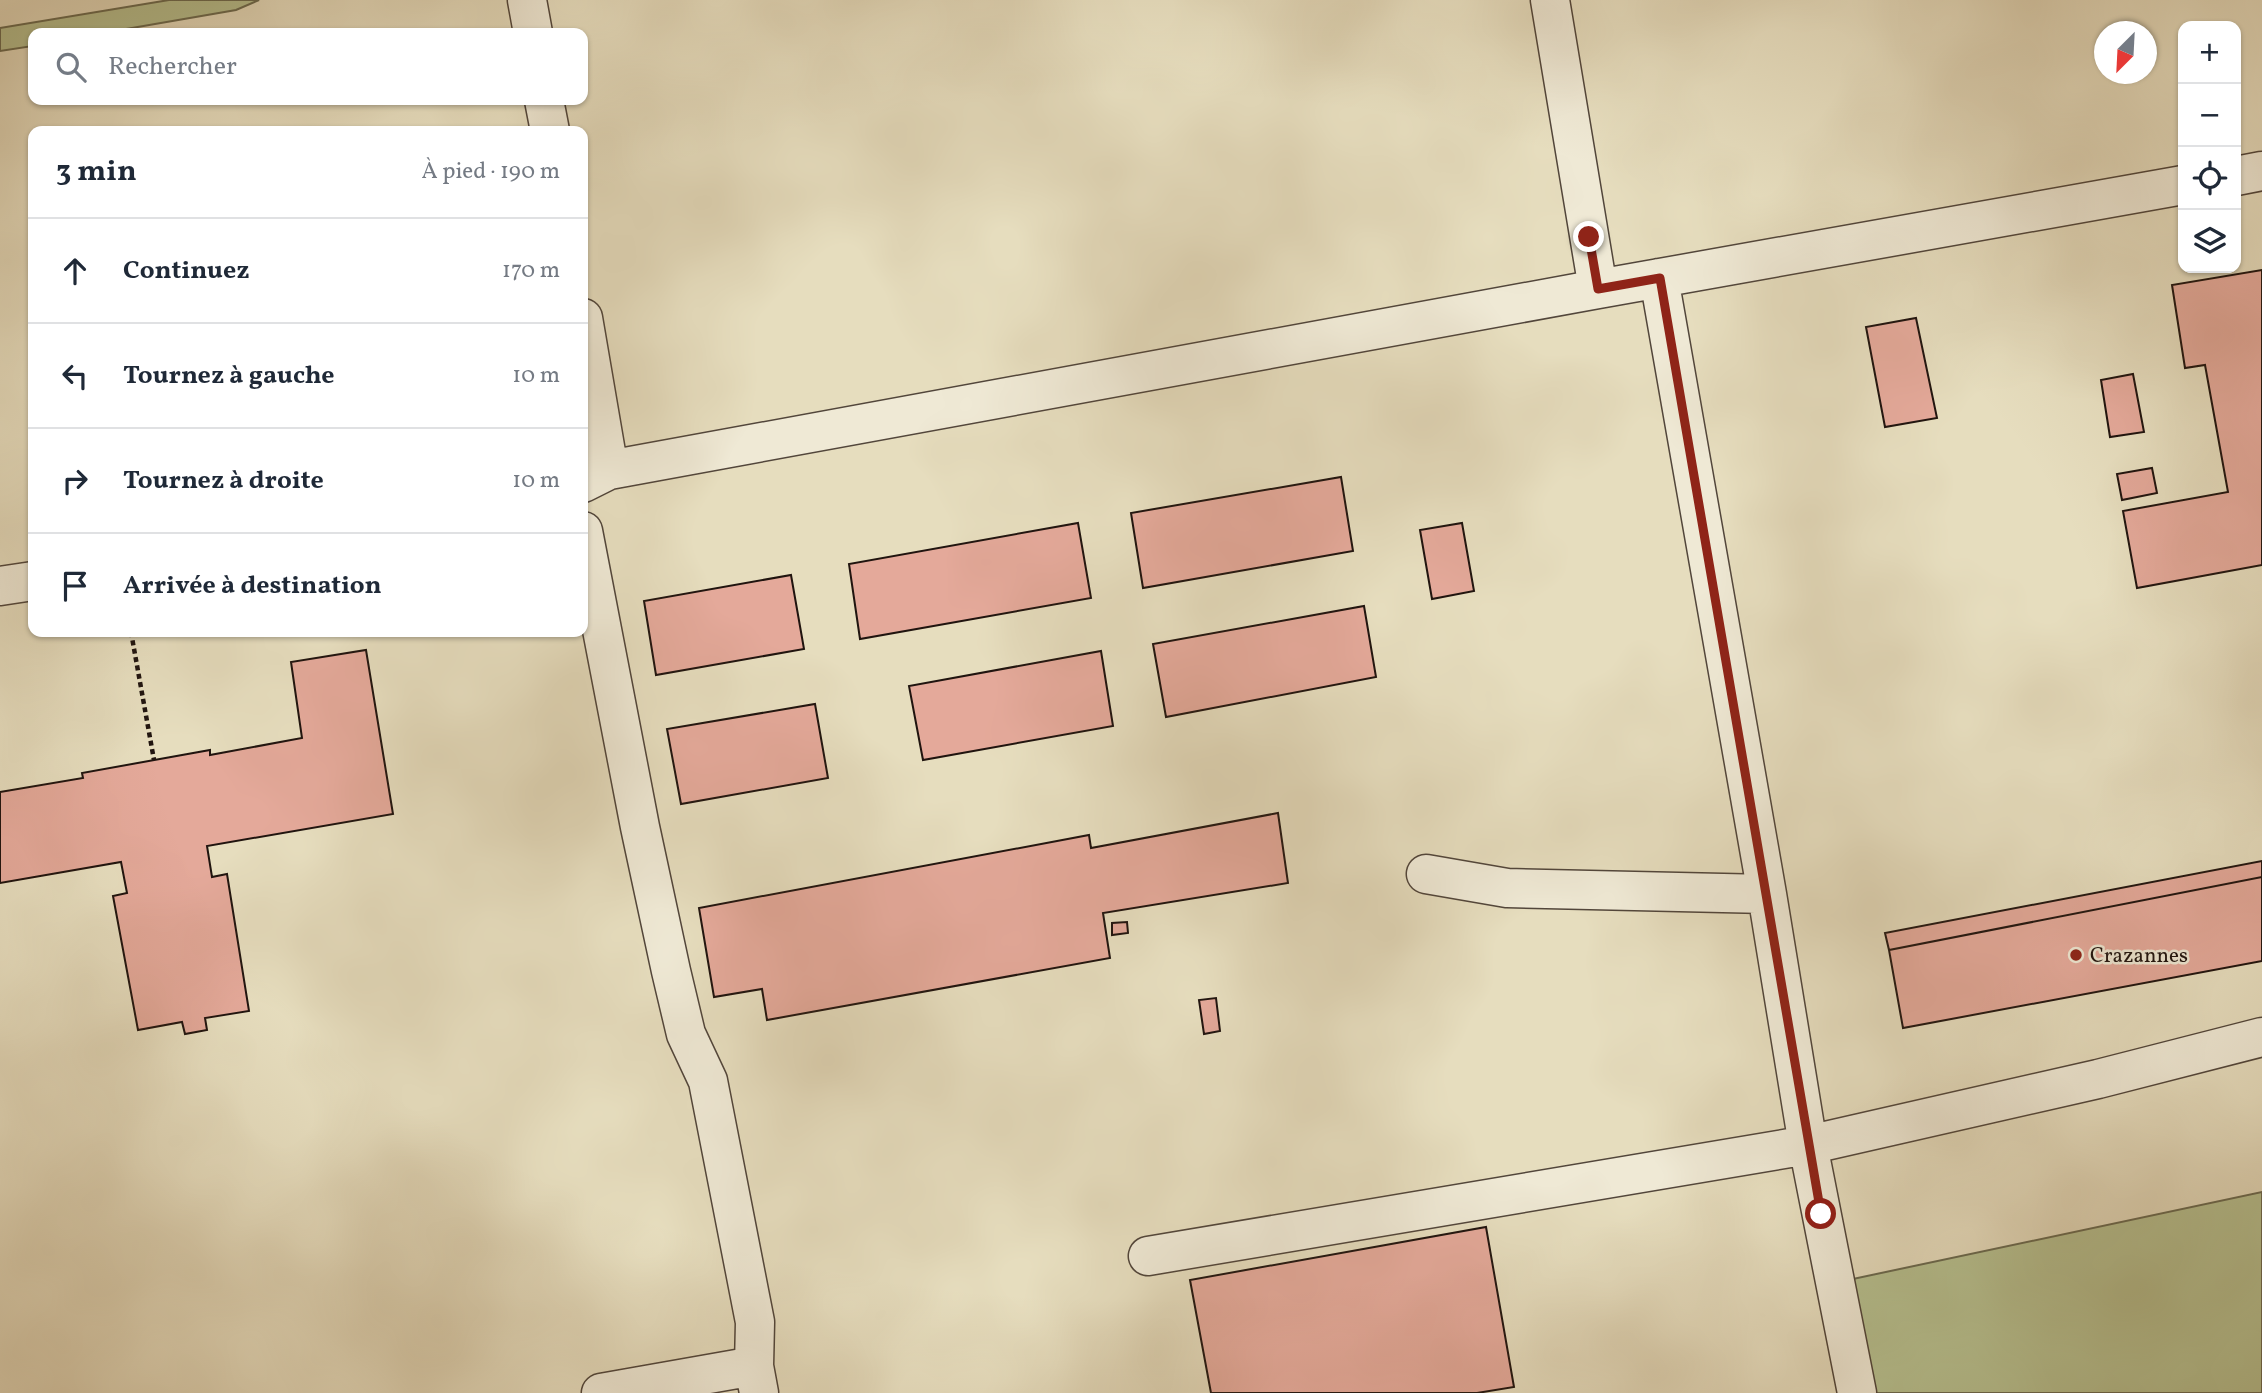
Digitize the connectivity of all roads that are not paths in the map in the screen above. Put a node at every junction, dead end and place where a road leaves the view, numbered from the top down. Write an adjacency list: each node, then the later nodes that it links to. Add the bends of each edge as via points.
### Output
1 (527, 0): 3 (street)
2 (1550, 0): 10 (street)
3 (532, 28)
4 (545, 105): 5 (street)
5 (549, 126)
6 (2262, 171): 7 (street)
7 (2241, 175)
8 (2178, 186): 9 (street)
9 (1660, 278): 10 (street); 17 (street)
10 (1598, 289): 12 (street)
11 (588, 379): 12 (street)
12 (596, 477)
13 (588, 557): 21 (street, via 671,971 686,1034 708,1081 755,1322)
14 (28, 581): 15 (street)
15 (0, 586)
16 (1426, 874): 17 (street, via 1507,888)
17 (1767, 894): 19 (street)
18 (2262, 1037): 19 (street)
19 (1808, 1144): 20 (street); 23 (street)
20 (1147, 1256)
21 (757, 1379): 22 (street)
22 (601, 1393)
23 (1857, 1393)

